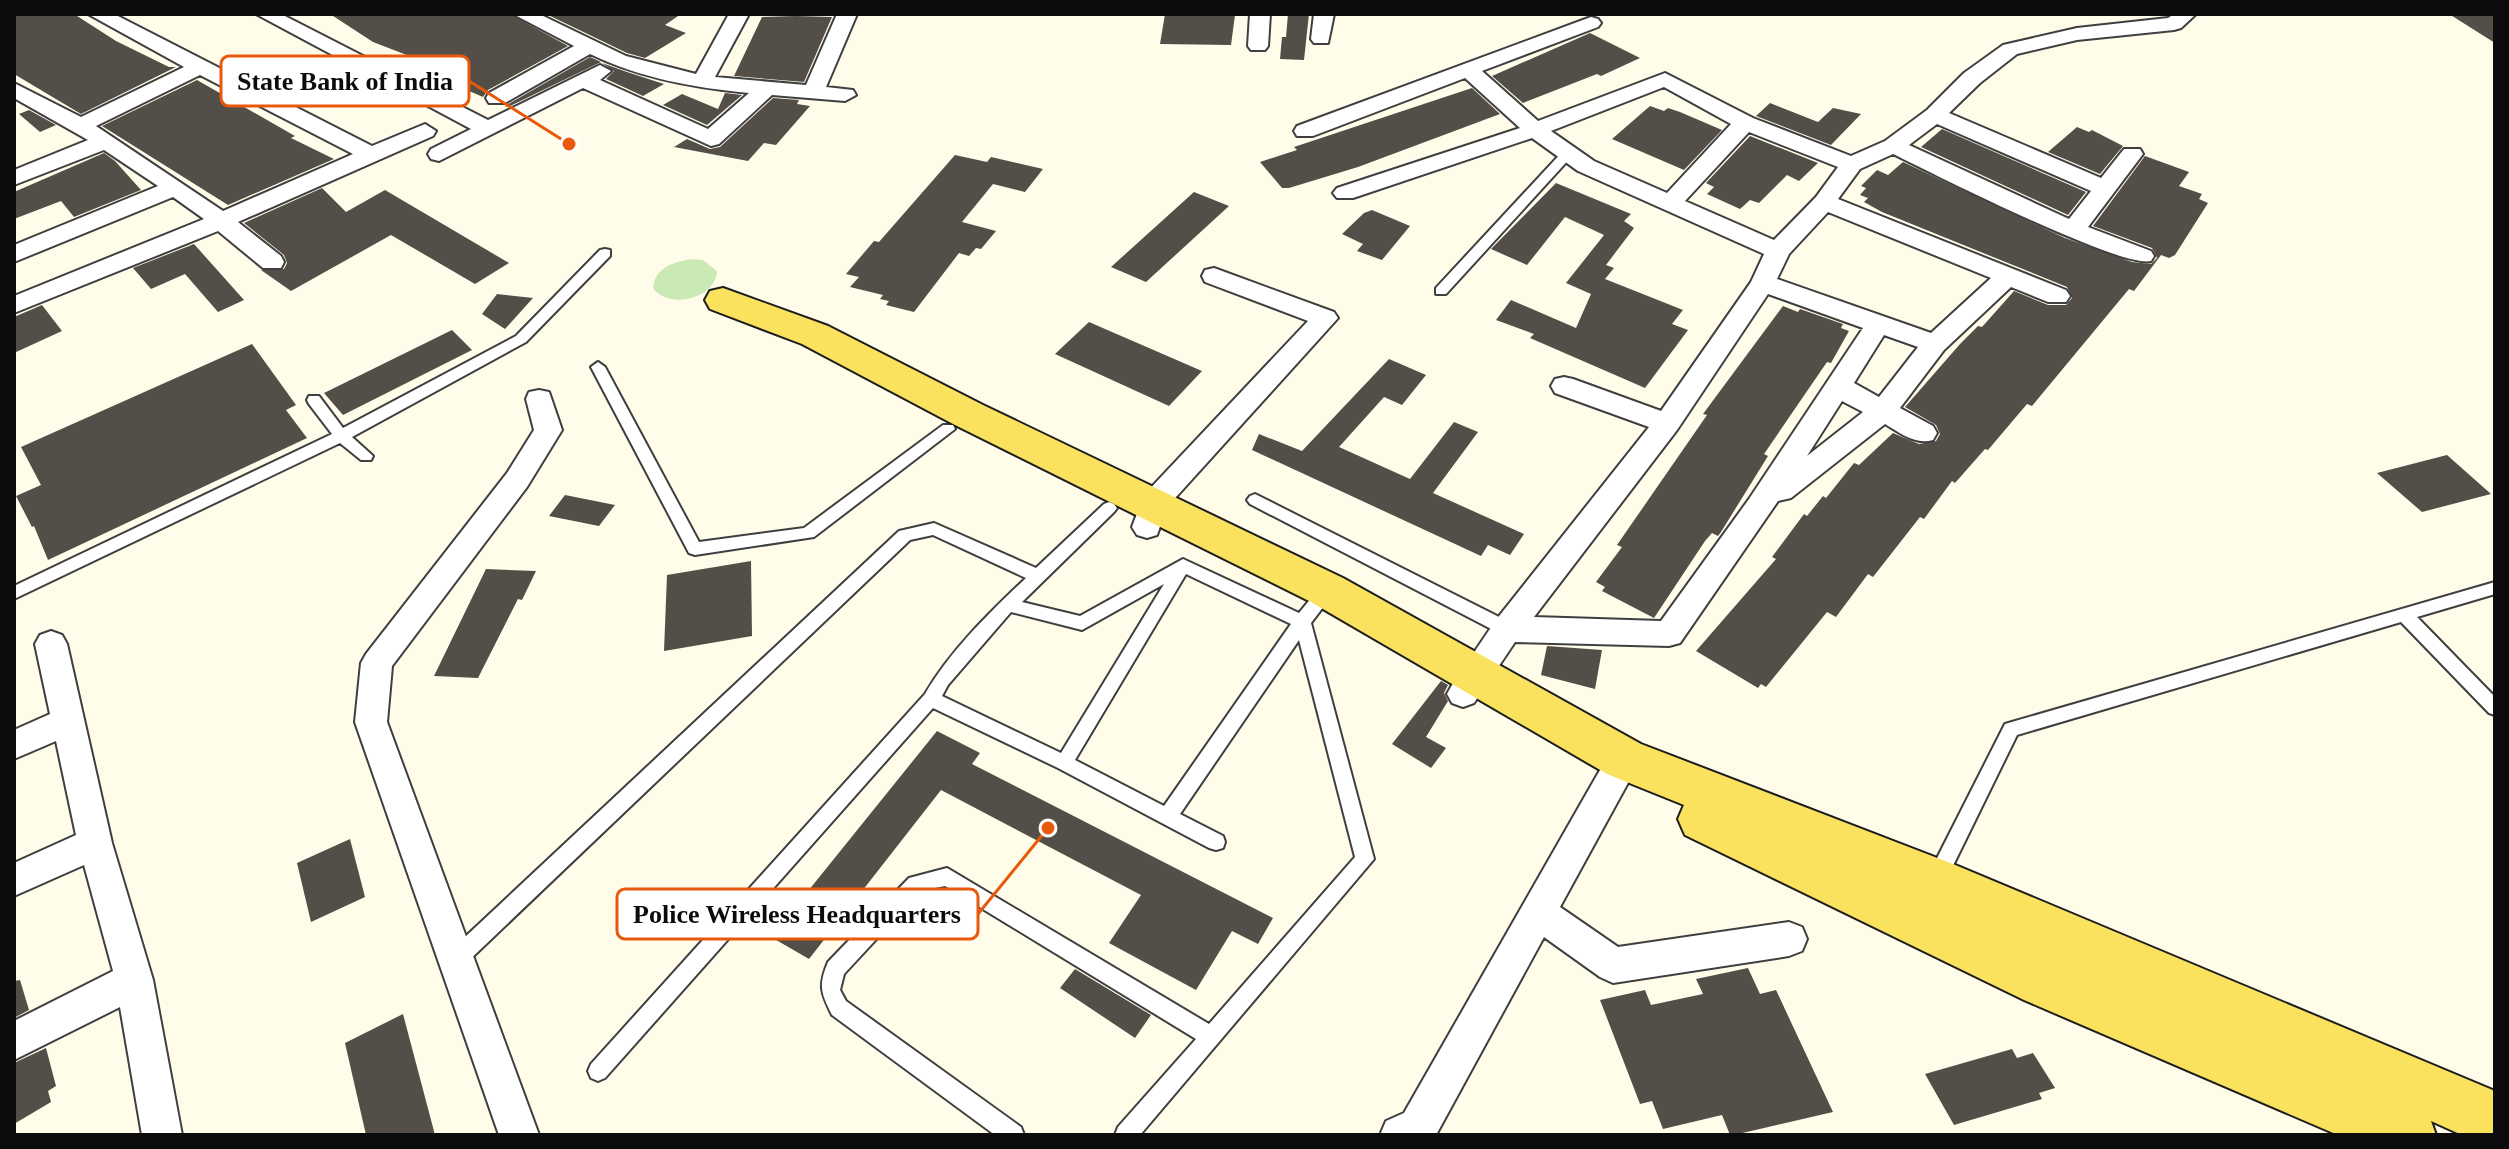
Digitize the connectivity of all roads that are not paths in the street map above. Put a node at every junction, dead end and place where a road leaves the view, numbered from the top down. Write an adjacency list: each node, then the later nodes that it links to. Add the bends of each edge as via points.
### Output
1 (98, 14): 14 (street)
2 (266, 14): 26 (street)
3 (523, 14): 11 (street)
4 (739, 14): 17 (street)
5 (847, 14): 19 (street)
6 (1260, 14): 12 (street)
7 (1324, 14): 10 (street)
8 (2186, 14): 23 (street, via 2174,24 2077,34 2010,49)
9 (1591, 23): 15 (street)
10 (1321, 39)
11 (589, 46): 13 (street); 22 (street)
12 (1258, 46)
13 (619, 60): 16 (street); 17 (street)
14 (200, 67): 25 (street); 33 (street)
15 (1468, 70): 27 (street); 29 (street)
16 (583, 80): 18 (street, via 711,139); 26 (street)
17 (702, 82): 18 (street)
18 (766, 89): 19 (street)
19 (813, 93): 20 (street)
20 (845, 95)
21 (19, 96): 25 (street)
22 (497, 98)
23 (1935, 115): 31 (street); 39 (street)
24 (1745, 123): 27 (street, via 1665,79); 36 (street); 42 (street)
25 (78, 127): 30 (street)
26 (487, 128): 34 (street)
27 (1535, 130): 32 (street); 40 (street)
28 (425, 131): 33 (street)
29 (1305, 131)
30 (104, 142): 37 (street); 38 (street)
31 (1893, 146): 36 (street); 44 (street)
32 (1568, 153): 42 (street); 53 (lane)
33 (370, 154): 43 (street)
34 (439, 154)
35 (2132, 154): 39 (street)
36 (1852, 164): 41 (street)
37 (14, 178)
38 (175, 188): 43 (street); 47 (street)
39 (2106, 189): 44 (street)
40 (1345, 193)
41 (1824, 202): 45 (street); 51 (street)
42 (1670, 204): 45 (street)
43 (223, 220): 49 (street); 55 (street)
44 (2073, 230): 48 (street)
45 (1778, 251): 52 (street)
46 (605, 253): 67 (lane, via 521,339)
47 (14, 254)
48 (2142, 256)
49 (272, 262)
50 (1214, 276): 71 (street, via 1325,318)
51 (2008, 276): 54 (street); 57 (street)
52 (1763, 283): 56 (street); 64 (street)
53 (1441, 291)
54 (2057, 296)
55 (14, 305)
56 (1878, 325): 57 (street); 60 (street)
57 (1935, 344): 63 (street)
58 (598, 367): 65 (lane, via 695,549 808,533)
59 (1564, 386): 64 (street)
60 (1839, 387): 63 (street); 70 (street)
61 (539, 399): 95 (street, via 548,430 517,480 377,663 371,722)
62 (314, 400): 67 (lane)
63 (1883, 411): 66 (street); 70 (street)
64 (1667, 423): 79 (street)
65 (948, 429): 71 (main road); 71 (main road, via 716,304 815,335 969,415)
66 (1923, 433)
67 (341, 436): 68 (lane); 75 (lane)
68 (366, 456)
69 (1255, 500): 79 (lane)
70 (1759, 507): 79 (street, via 1669,634)
71 (1137, 513): 73 (lane); 77 (main road)
72 (1183, 565): 76 (lane, via 1082,623); 77 (lane); 86 (lane)
73 (1038, 576): 76 (lane); 95 (lane, via 934,529 905,535)
74 (2495, 588): 78 (lane)
75 (14, 593)
76 (1008, 605): 82 (lane)
77 (1312, 607): 81 (main road); 88 (lane); 97 (lane, via 1365,859)
78 (2404, 614): 83 (lane); 92 (lane, via 2011,729)
79 (1507, 629): 81 (street)
80 (51, 644): 84 (street)
81 (1469, 684): 87 (main road)
82 (931, 699): 86 (lane); 99 (lane)
83 (2495, 708)
84 (69, 720): 85 (street); 90 (street)
85 (14, 745)
86 (1064, 763): 88 (lane)
87 (1619, 768): 92 (main road); 93 (street)
88 (1168, 816): 89 (lane)
89 (1216, 842)
90 (95, 843): 91 (street); 96 (street)
91 (14, 880)
92 (1932, 904): 100 (main road, via 2043,981)
93 (1538, 912): 94 (street, via 1613,965); 102 (street)
94 (1789, 939)
95 (456, 959): 104 (street)
96 (134, 980): 98 (street); 103 (street)
97 (1211, 1037): 105 (lane, via 947,877 916,884 835,969 830,991 839,1008); 106 (lane)
98 (14, 1041)
99 (598, 1071)
100 (2418, 1114): 101 (main road)
101 (2495, 1120)
102 (1412, 1133)
103 (162, 1135)
104 (519, 1135)
105 (1013, 1135)
106 (1126, 1135)

